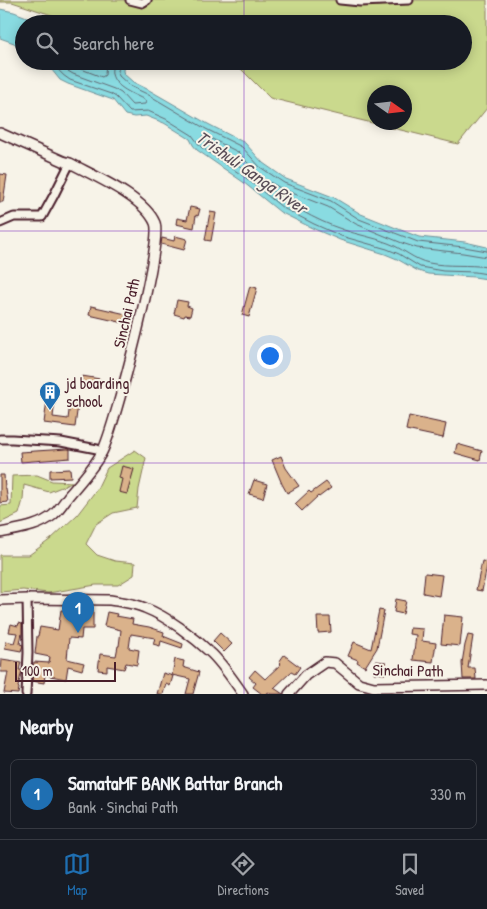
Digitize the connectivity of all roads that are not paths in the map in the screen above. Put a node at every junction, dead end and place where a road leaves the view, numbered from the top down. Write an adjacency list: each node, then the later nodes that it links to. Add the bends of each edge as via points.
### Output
1 (130, 0): 2 (street, via 142,3)
2 (147, 0)
3 (340, 0): 4 (street)
4 (409, 0)
5 (0, 133): 6 (street, Sinchai Path)
6 (70, 162): 7 (street, via 42,217 14,217); 9 (street, Sinchai Path, via 140,204 156,226 151,269 128,370)
7 (0, 223)
8 (0, 439): 9 (street, via 61,442)
9 (102, 452): 10 (street, Sinchai Path, via 53,515 37,525)
10 (0, 534)
11 (27, 599): 12 (street); 14 (street); 15 (street, via 110,600 145,608 180,628 213,655)
12 (0, 600)
13 (487, 685): 16 (street, Sinchai Path, via 374,687 359,683 336,663 325,662 306,675)
14 (26, 694)
15 (243, 694)
16 (290, 694)

